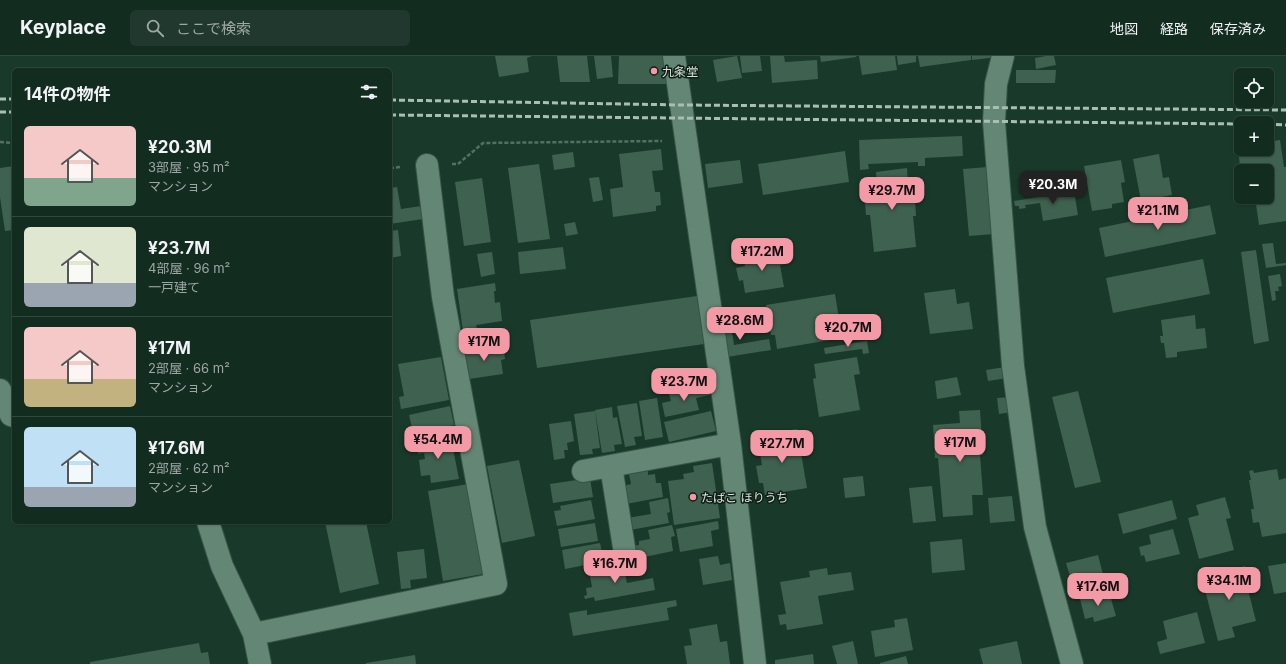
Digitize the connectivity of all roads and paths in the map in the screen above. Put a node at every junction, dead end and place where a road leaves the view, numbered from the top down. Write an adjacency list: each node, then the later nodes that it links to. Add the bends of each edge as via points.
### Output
1 (674, 56): 3 (street)
2 (1003, 56): 18 (street, via 996,84 994,122 1013,366 1035,527)
3 (686, 141): 6 (path, via 483,143 458,164); 10 (street)
4 (0, 142): 5 (path)
5 (12, 143)
6 (427, 165): 7 (path); 15 (street, via 443,297 496,584)
7 (392, 168)
8 (0, 391): 9 (street)
9 (12, 415)
10 (730, 444): 11 (street); 17 (street)
11 (611, 466): 12 (street); 14 (street)
12 (582, 471)
13 (209, 524): 15 (street, via 222,566)
14 (626, 560)
15 (254, 634): 16 (street)
16 (260, 664)
17 (756, 664)
18 (1072, 664)

